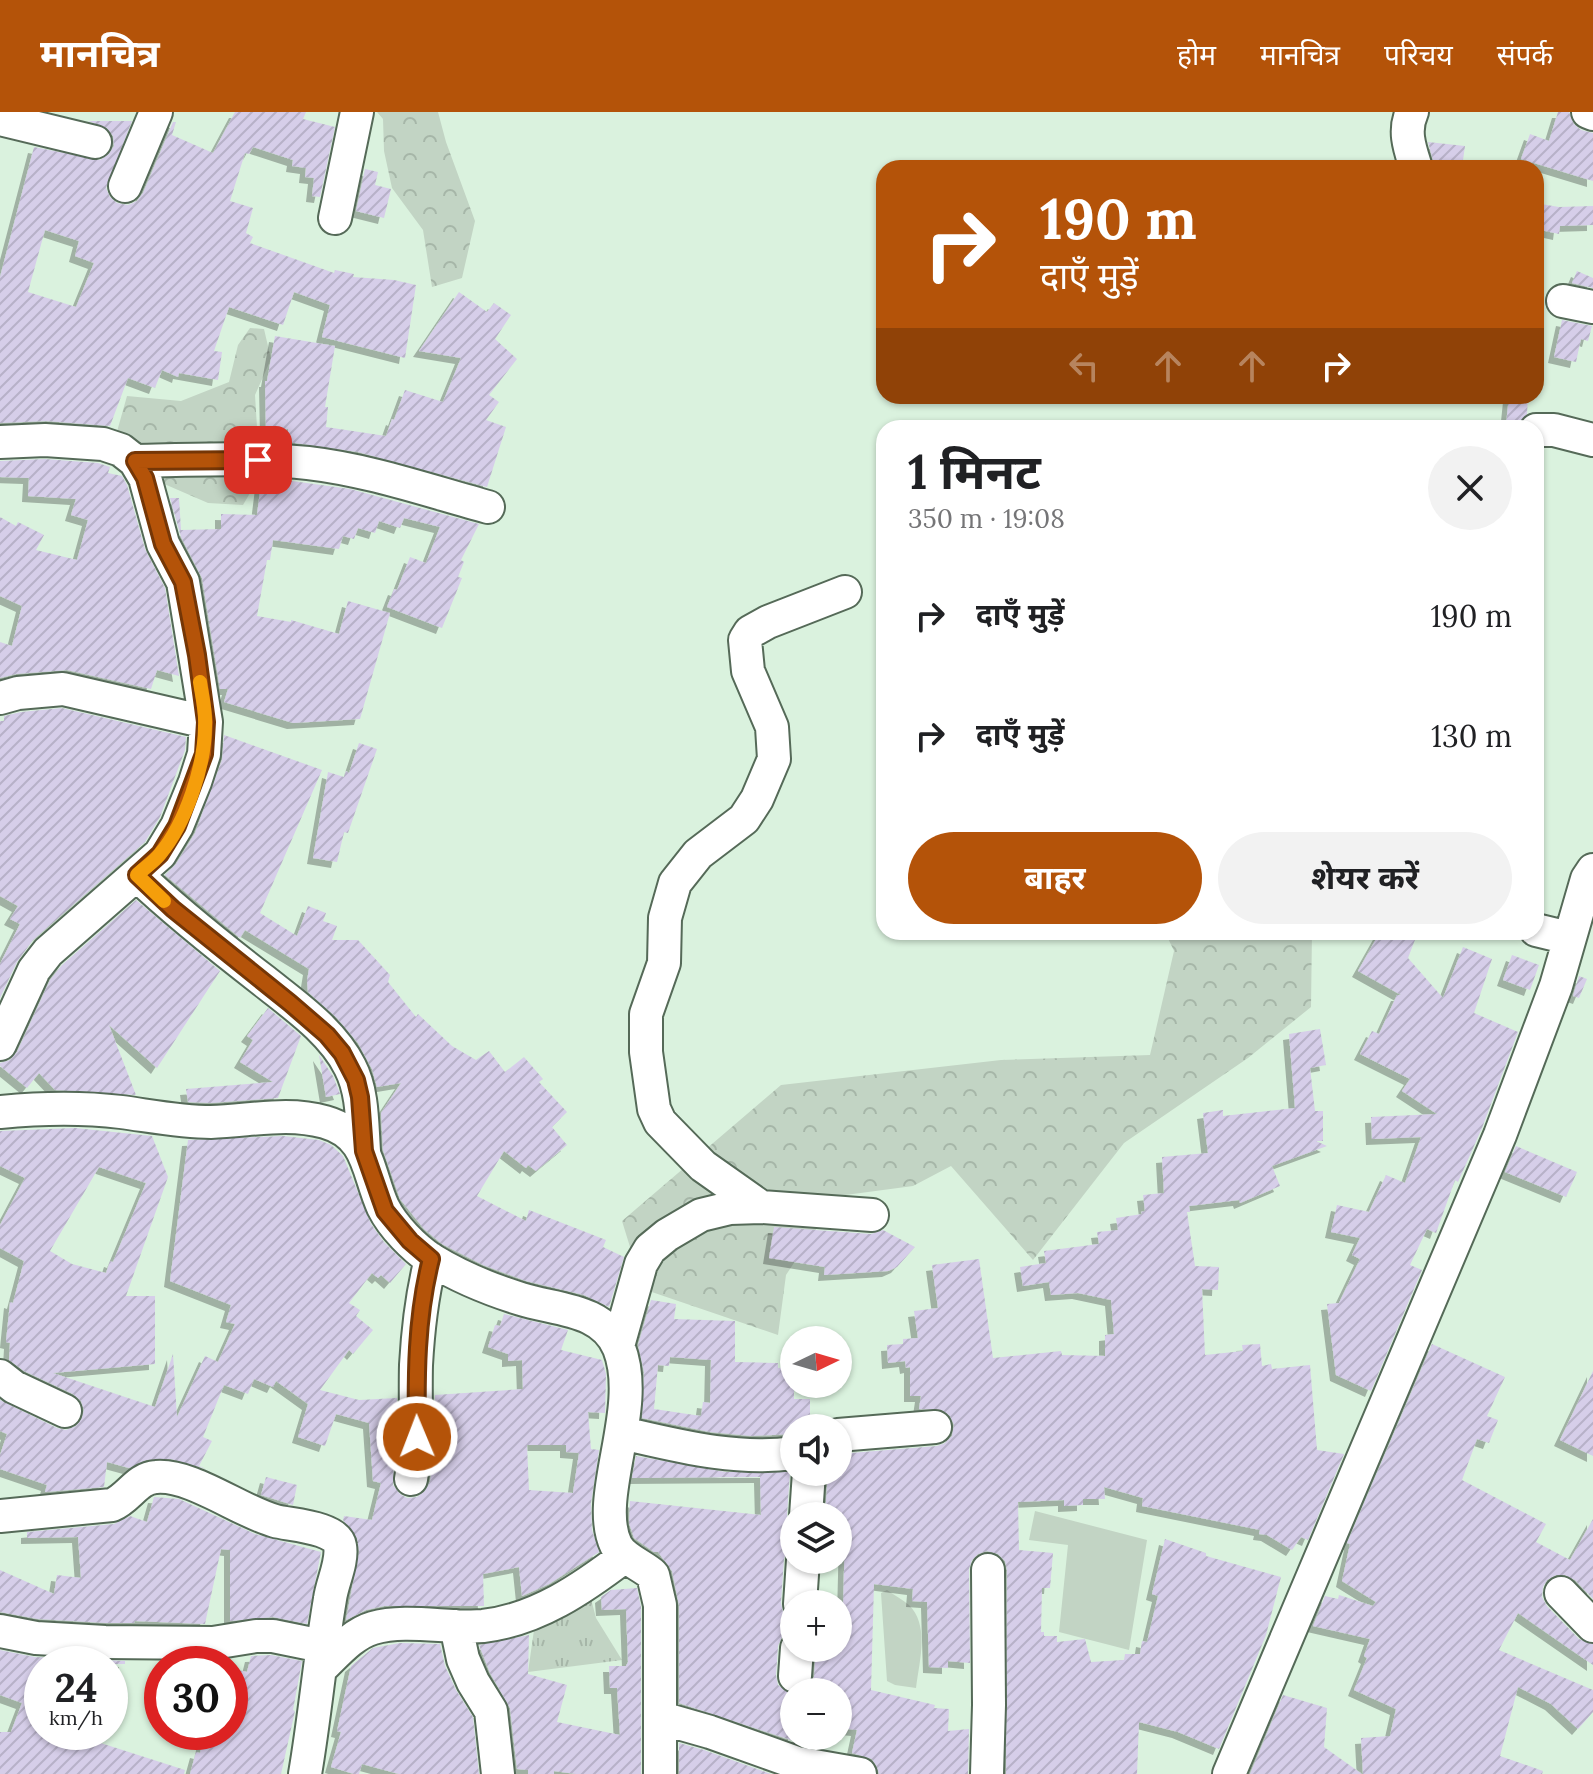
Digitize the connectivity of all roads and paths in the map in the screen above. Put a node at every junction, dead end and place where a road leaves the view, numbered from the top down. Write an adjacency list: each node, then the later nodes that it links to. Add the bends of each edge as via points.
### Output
1 (156, 112): 7 (street)
2 (357, 112): 8 (street)
3 (1412, 112): 6 (street, via 1407,122)
4 (0, 119): 5 (street)
5 (95, 142)
6 (1414, 160)
7 (125, 186)
8 (335, 218)
9 (1544, 430): 10 (street)
10 (1593, 440)
11 (0, 442): 12 (street, via 103,444)
12 (135, 461): 13 (street, via 309,463); 16 (street, via 145,478 163,544 183,582)
13 (488, 507)
14 (845, 592): 25 (street, via 768,622 745,640 748,671 772,727 774,759 744,819 698,854 675,883 665,918 664,963 646,1014 646,1052 660,1122 703,1166)
15 (0, 698): 16 (street, via 63,689)
16 (206, 722): 18 (street, via 204,754 177,826 160,854)
17 (1593, 870): 20 (street)
18 (137, 875): 21 (street, via 48,952); 24 (street, via 342,1053 360,1097)
19 (1544, 932): 20 (street)
20 (1569, 938): 50 (street, via 1500,1135)
21 (8, 1005): 22 (street)
22 (0, 1044)
23 (0, 1112): 24 (street, via 93,1110 211,1122 305,1117 346,1132)
24 (364, 1151): 27 (street, via 385,1211)
25 (761, 1207): 26 (street); 28 (street, via 701,1215 650,1249)
26 (872, 1215)
27 (431, 1259): 28 (street, via 521,1299 579,1313 607,1330); 35 (street, via 418,1334)
28 (618, 1346): 32 (street, via 624,1364)
29 (0, 1376): 30 (street)
30 (65, 1411)
31 (935, 1427): 33 (street)
32 (622, 1433): 34 (street, via 710,1453); 37 (street, via 610,1528)
33 (852, 1434)
34 (780, 1455)
35 (411, 1479)
36 (0, 1516): 43 (street, via 95,1509 124,1500 140,1481 171,1477 275,1521 323,1531 340,1545)
37 (625, 1556): 40 (street, via 580,1589 528,1616); 44 (street, via 653,1575 658,1589)
38 (988, 1570): 49 (street)
39 (1561, 1593): 41 (street)
40 (456, 1626): 43 (street, via 372,1628); 46 (street, via 468,1671 491,1711)
41 (1593, 1626)
42 (0, 1631): 43 (street, via 105,1642 213,1643 273,1636)
43 (321, 1658): 45 (street)
44 (661, 1718): 47 (street); 48 (street, via 797,1763)
45 (305, 1774)
46 (498, 1774)
47 (660, 1774)
48 (860, 1774)
49 (987, 1774)
50 (1229, 1774)

